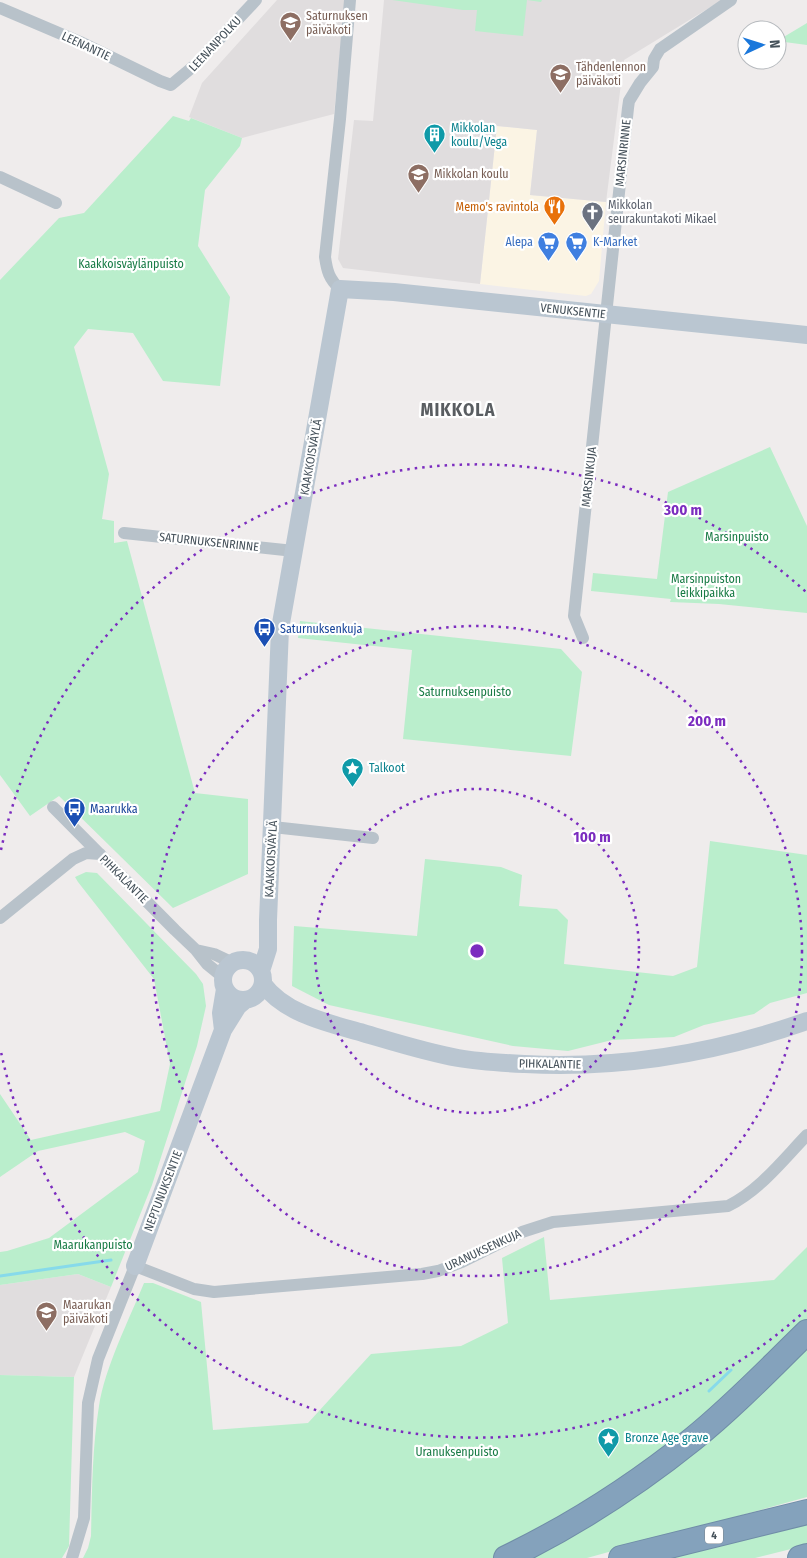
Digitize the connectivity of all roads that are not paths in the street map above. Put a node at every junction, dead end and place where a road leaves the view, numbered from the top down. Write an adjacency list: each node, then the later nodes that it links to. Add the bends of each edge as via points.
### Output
1 (256, 0): 5 (street, LEENANPOLKU, via 196,65)
2 (350, 0): 8 (street, via 325,257 327,272)
3 (731, 0): 9 (street, MARSINRINNE, via 660,49 653,67 629,102)
4 (0, 8): 5 (street, LEENANTIE)
5 (172, 85)
6 (0, 177): 7 (street)
7 (56, 203)
8 (340, 289): 9 (street, VENUKSENTIE); 12 (street, KAAKKOISVÄYLÄ)
9 (606, 315): 10 (street, VENUKSENTIE); 13 (street, MARSINKUJA, via 574,616)
10 (807, 335)
11 (124, 533): 12 (street, SATURNUKSENRINNE)
12 (294, 551): 15 (street, KAAKKOISVÄYLÄ, via 280,629)
13 (582, 638)
14 (52, 807): 17 (street, PIHKALANTIE)
15 (272, 827): 16 (street); 19 (street, KAAKKOISVÄYLÄ)
16 (373, 838)
17 (100, 854): 18 (street, via 86,853 72,859); 20 (street, PIHKALANTIE)
18 (0, 918)
19 (268, 920): 21 (street, KAAKKOISVÄYLÄ, via 257,946); 23 (street, KAAKKOISVÄYLÄ, via 268,950)
20 (196, 950): 21 (street, PIHKALANTIE); 22 (street, PIHKALANTIE)
21 (239, 961): 22 (street, via 226,969); 23 (street, via 254,964)
22 (224, 983): 23 (street, via 232,998); 25 (street, NEPTUNUKSENTIE)
23 (255, 988): 24 (street, PIHKALANTIE, via 328,1023 426,1052 497,1063 620,1064 750,1040); 25 (street, NEPTUNUKSENTIE)
24 (807, 1021)
25 (222, 1030): 27 (street, NEPTUNUKSENTIE)
26 (807, 1135): 27 (street, URANUKSENKUJA, via 759,1185 728,1206 553,1222 522,1232 438,1271 214,1292 194,1289)
27 (135, 1266): 31 (street, NEPTUNUKSENTIE, via 98,1359 88,1403 84,1518)
28 (807, 1332): 32 (highway, via 694,1439 564,1527)
29 (807, 1512): 33 (highway, 4)
30 (807, 1556): 34 (highway)
31 (72, 1558)
32 (506, 1558)
33 (621, 1558)
34 (800, 1558)

